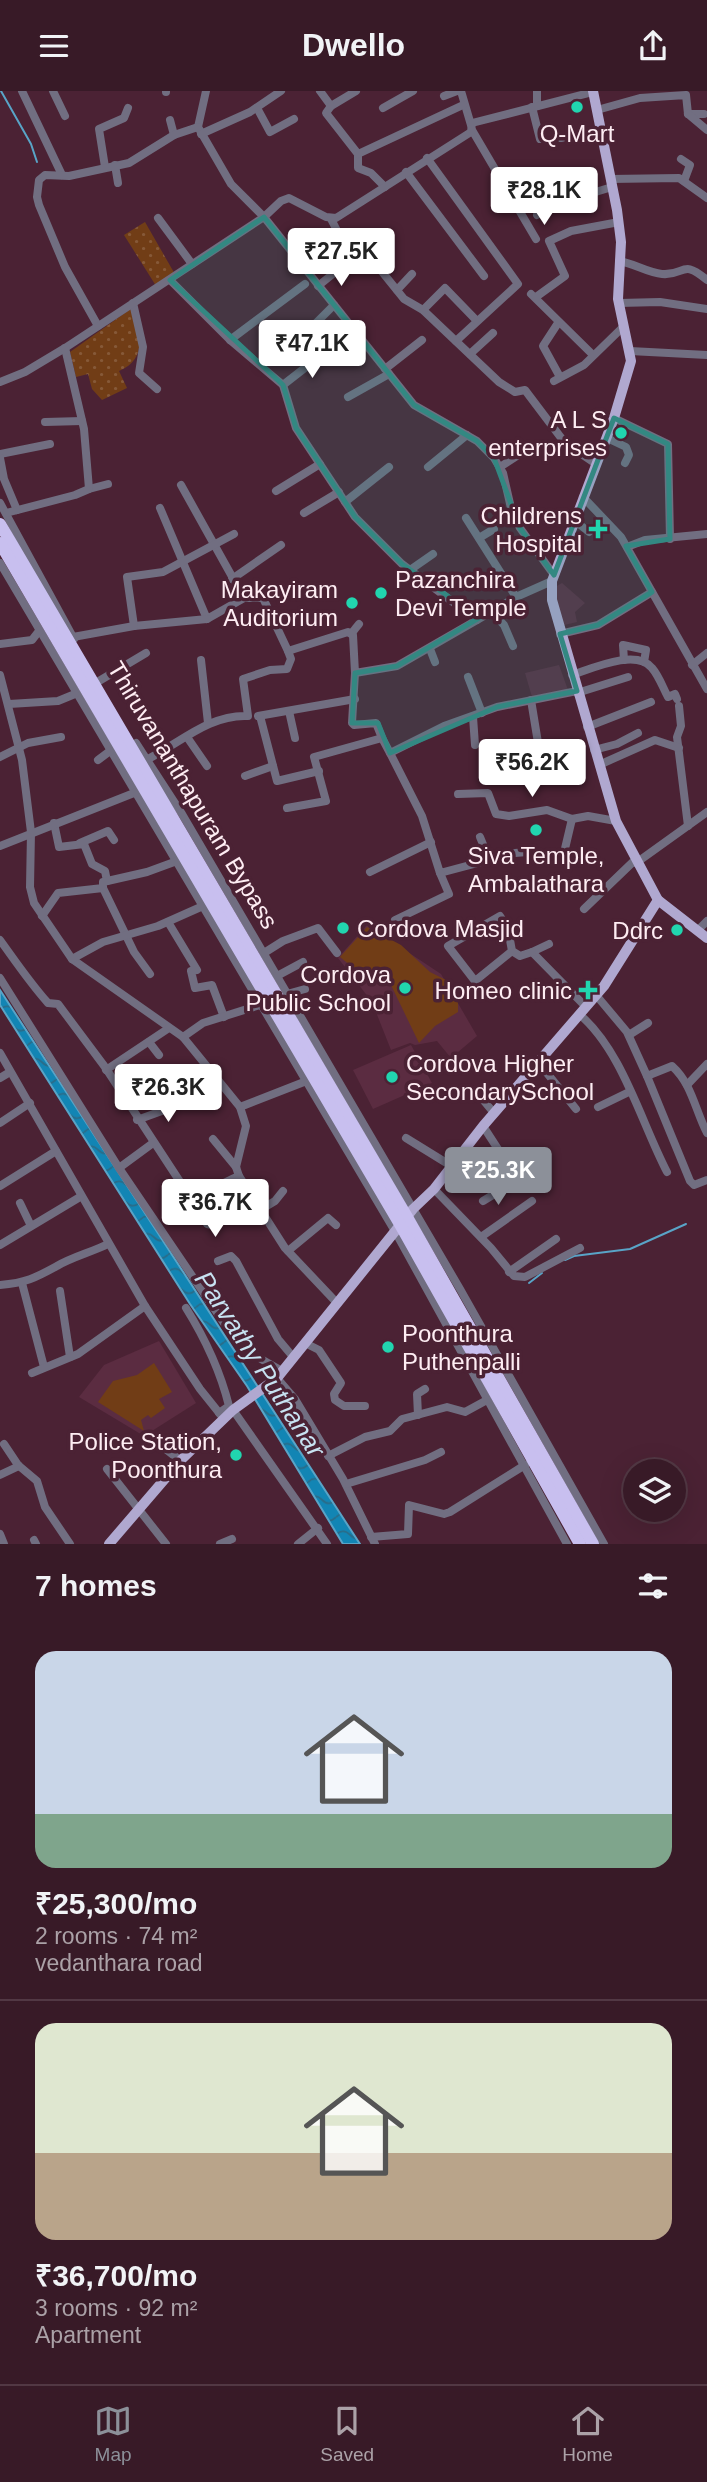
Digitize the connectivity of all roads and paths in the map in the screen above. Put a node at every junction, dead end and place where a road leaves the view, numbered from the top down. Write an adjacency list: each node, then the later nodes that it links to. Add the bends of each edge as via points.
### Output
1 (22, 91): 38 (street)
2 (53, 91): 22 (street)
3 (215, 91): 10 (street)
4 (281, 91): 17 (street)
5 (320, 91): 14 (street)
6 (356, 91): 14 (street)
7 (413, 91): 18 (street)
8 (459, 91): 12 (street); 13 (street)
9 (537, 91): 16 (street)
10 (206, 92): 28 (street)
11 (593, 92): 16 (street); 19 (main road)
12 (444, 96)
13 (463, 105): 25 (street); 32 (street)
14 (331, 106): 32 (street, via 326,113)
15 (128, 107): 36 (street, via 124,118 99,129)
16 (535, 107): 25 (street); 31 (street)
17 (257, 108): 23 (street, via 271,132); 28 (street)
18 (383, 108)
19 (597, 110): 20 (street, via 640,97 687,95); 26 (main road)
20 (688, 114): 21 (street); 27 (street)
21 (704, 114)
22 (65, 116)
23 (294, 119)
24 (170, 120): 29 (street)
25 (471, 128): 33 (street); 49 (street)
26 (600, 129): 30 (street); 41 (main road)
27 (707, 129)
28 (199, 131): 29 (street); 45 (street, via 231,184)
29 (174, 135): 35 (street, via 130,163)
30 (561, 138)
31 (540, 139)
32 (358, 154): 42 (street, via 358,168)
33 (427, 158): 37 (street); 65 (street, via 518,284)
34 (681, 159): 39 (street, via 690,165)
35 (114, 165): 36 (street); 40 (street)
36 (105, 167): 38 (street)
37 (406, 172): 42 (street); 54 (street)
38 (62, 175): 67 (street, via 42,176 37,197 65,267)
39 (684, 181): 41 (street, via 668,176); 43 (street)
40 (118, 183)
41 (611, 183): 44 (street); 48 (main road)
42 (385, 187): 47 (street)
43 (707, 198)
44 (537, 215)
45 (264, 217): 47 (street, via 289,198); 51 (street); 58 (street)
46 (159, 218): 51 (street)
47 (331, 219): 59 (street, via 344,244 354,251 362,247)
48 (619, 222): 50 (main road); 66 (street, via 571,230 549,241 565,276 534,296)
49 (536, 239)
50 (619, 261): 56 (street, via 660,274 685,266); 61 (main road)
51 (192, 264): 55 (street)
52 (344, 265): 58 (street)
53 (412, 274): 59 (street)
54 (484, 277)
55 (170, 280): 60 (street); 71 (street)
56 (707, 280)
57 (305, 284): 71 (street)
58 (318, 286): 62 (street)
59 (397, 290): 64 (street)
60 (133, 303): 67 (street); 83 (street, via 143,347 139,373)
61 (619, 303): 63 (street, via 660,302); 68 (main road)
62 (334, 305): 69 (street); 80 (street)
63 (707, 309)
64 (424, 310): 65 (street, via 444,288); 73 (street)
65 (476, 320): 73 (street)
66 (558, 323): 78 (street); 78 (street, via 542,346 557,379)
67 (98, 326): 74 (street)
68 (623, 327): 75 (main road); 78 (street)
69 (306, 333)
70 (493, 333): 77 (street)
71 (230, 340): 82 (street)
72 (422, 340): 80 (street)
73 (456, 341): 77 (street)
74 (65, 348): 81 (street); 86 (street)
75 (631, 351): 79 (street); 85 (main road)
76 (324, 353): 82 (street)
77 (470, 354): 95 (street, via 511,391 525,390 565,443)
78 (593, 355)
79 (707, 355)
80 (387, 371): 84 (street); 88 (street, via 414,405)
81 (0, 382)
82 (283, 385): 94 (street, via 296,428)
83 (157, 389)
84 (348, 397)
85 (614, 418): 89 (main road); 118 (street, via 668,443)
86 (82, 421): 87 (street); 101 (street)
87 (46, 422)
88 (467, 435): 97 (street); 98 (street)
89 (607, 437): 93 (street, via 626,447); 95 (main road)
90 (50, 444): 91 (street)
91 (0, 456): 108 (street)
92 (517, 456): 98 (street)
93 (625, 463)
94 (320, 464): 102 (street); 103 (street)
95 (596, 464): 104 (main road)
96 (389, 467): 105 (street)
97 (428, 467)
98 (500, 467): 127 (street, via 520,528)
99 (108, 484): 101 (street)
100 (181, 485): 120 (street)
101 (89, 489): 108 (street)
102 (276, 491)
103 (339, 492): 105 (street); 109 (street)
104 (583, 497): 112 (main road); 122 (street)
105 (345, 502): 126 (street, via 385,549)
106 (0, 503): 111 (street, Thiruvananthapuram Bypass)
107 (160, 508): 124 (street)
108 (17, 510): 111 (street)
109 (304, 513)
110 (466, 518): 117 (street)
111 (3, 519): 140 (street, Thiruvananthapuram Bypass); 284 (highway, Thiruvananthapuram Bypass)
112 (575, 520): 114 (street); 127 (main road)
113 (494, 529): 117 (street)
114 (589, 532)
115 (234, 534): 120 (street)
116 (707, 534): 118 (street)
117 (479, 538): 130 (street)
118 (670, 539): 122 (street, via 645,540)
119 (0, 543): 284 (highway, Thiruvananthapuram Bypass)
120 (214, 544): 124 (street); 128 (street)
121 (281, 545): 128 (street)
122 (627, 547): 129 (street)
123 (433, 554): 126 (street)
124 (183, 559): 133 (street); 136 (street, via 163,572 127,577)
125 (0, 563): 137 (street, Thiruvananthapuram Bypass)
126 (410, 570): 134 (street)
127 (553, 578): 130 (street); 139 (main road, via 552,600)
128 (232, 579): 131 (street)
129 (652, 592): 139 (street, via 598,625); 151 (street)
130 (516, 597): 132 (street)
131 (244, 598): 133 (street); 144 (street, via 263,598)
132 (491, 611): 134 (street); 142 (street, via 504,625)
133 (207, 619): 136 (street)
134 (477, 620): 143 (street)
135 (359, 624): 138 (street)
136 (134, 626): 140 (street)
137 (39, 631): 141 (street, via 32,640); 160 (street, Thiruvananthapuram Bypass)
138 (351, 634): 144 (street, via 341,632); 152 (street)
139 (560, 634): 154 (main road)
140 (73, 637): 157 (street, Thiruvananthapuram Bypass)
141 (0, 644)
142 (513, 646)
143 (430, 649): 150 (street); 152 (street, via 397,666)
144 (288, 651): 167 (street, via 287,669 243,678)
145 (146, 653): 157 (street)
146 (707, 653): 151 (street)
147 (201, 660): 169 (street)
148 (624, 660): 149 (street); 149 (street, via 623,645 646,650); 154 (street)
149 (644, 661): 177 (street, via 668,697 675,694)
150 (435, 662)
151 (692, 665): 158 (street)
152 (355, 673): 161 (street)
153 (0, 675): 164 (street)
154 (572, 675): 159 (main road)
155 (468, 677): 166 (street)
156 (628, 677): 159 (street)
157 (99, 681): 184 (street, Thiruvananthapuram Bypass)
158 (707, 689)
159 (577, 692): 162 (street); 170 (main road)
160 (75, 694): 164 (street, via 58,701); 180 (street, Thiruvananthapuram Bypass)
161 (355, 699): 165 (street); 175 (street, via 352,723 376,723)
162 (531, 700): 166 (street); 185 (street)
163 (651, 702): 170 (street)
164 (6, 703): 178 (street)
165 (289, 711): 168 (street); 174 (street)
166 (478, 715): 176 (street); 181 (street)
167 (248, 716): 168 (street); 169 (street)
168 (260, 716): 187 (street)
169 (208, 723): 173 (street)
170 (587, 727): 179 (main road)
171 (638, 733): 179 (street)
172 (61, 737): 178 (street)
173 (187, 737): 184 (street); 188 (street)
174 (295, 738)
175 (382, 738): 181 (street); 189 (street, via 314,757)
176 (475, 745)
177 (678, 748): 186 (street, via 655,740); 198 (street)
178 (19, 749): 182 (street); 199 (street)
179 (594, 750): 186 (main road)
180 (110, 751): 183 (street); 191 (street, Thiruvananthapuram Bypass)
181 (390, 753): 202 (street, via 410,787)
182 (0, 757)
183 (97, 760)
184 (146, 760): 225 (street, Thiruvananthapuram Bypass)
185 (541, 761)
186 (599, 765): 196 (main road)
187 (273, 766): 189 (street, via 277,781); 190 (street)
188 (206, 767)
189 (319, 771): 193 (street, via 326,801)
190 (245, 776)
191 (134, 793): 197 (street); 206 (street, Thiruvananthapuram Bypass)
192 (458, 794): 195 (street, via 488,793 496,814 547,810)
193 (287, 808)
194 (707, 812): 198 (street)
195 (572, 820): 196 (street, via 588,816); 205 (street, via 563,857 532,857 525,852)
196 (616, 821): 207 (main road)
197 (54, 823): 199 (street); 203 (street, via 59,847)
198 (688, 826): 207 (street)
199 (30, 832): 204 (street); 214 (street, via 31,894)
200 (480, 837): 205 (street)
201 (114, 839): 203 (street, via 108,831)
202 (431, 842): 208 (street); 209 (street)
203 (80, 843): 210 (street, via 88,847 92,864 105,871)
204 (0, 846)
205 (489, 859): 209 (street)
206 (177, 861): 210 (street); 212 (street, Thiruvananthapuram Bypass)
207 (636, 862): 211 (main road); 213 (street)
208 (370, 872)
209 (440, 873): 215 (street, via 449,894)
210 (105, 885): 214 (street, via 58,893); 219 (street)
211 (658, 900): 218 (main road); 234 (main road)
212 (204, 906): 217 (street); 235 (street, Thiruvananthapuram Bypass)
213 (584, 909)
214 (42, 916): 227 (street)
215 (395, 920)
216 (707, 921): 218 (street)
217 (168, 922): 219 (street); 237 (street, via 197,970 191,971 195,988 212,985)
218 (698, 930): 220 (main road)
219 (128, 935): 227 (street, via 91,947); 229 (street)
220 (707, 938)
221 (0, 940): 247 (street, via 48,1003 58,1004)
222 (549, 944): 224 (street)
223 (512, 951): 223 (street, via 475,981 448,946 500,916); 224 (street, via 520,956)
224 (532, 952): 236 (street)
225 (264, 953): 226 (street, via 318,928); 230 (street, Thiruvananthapuram Bypass)
226 (337, 953)
227 (72, 959): 239 (street)
228 (303, 962): 230 (street)
229 (150, 974)
230 (277, 976): 233 (street, Thiruvananthapuram Bypass)
231 (0, 978): 270 (street)
232 (305, 989): 233 (street)
233 (287, 994): 284 (street, Thiruvananthapuram Bypass)
234 (596, 996): 236 (main road); 240 (street)
235 (260, 1005): 237 (street); 251 (street, Thiruvananthapuram Bypass)
236 (582, 1010): 245 (main road); 253 (street)
237 (224, 1017): 241 (street, via 203,1023)
238 (648, 1023): 240 (street)
239 (169, 1028): 241 (street); 242 (street)
240 (629, 1035): 249 (street)
241 (183, 1037): 257 (street)
242 (149, 1042): 244 (street); 247 (street)
243 (0, 1053): 248 (street)
244 (159, 1055)
245 (538, 1062): 259 (street); 260 (main road)
246 (707, 1064): 252 (street)
247 (106, 1070): 261 (street)
248 (10, 1072): 250 (street); 256 (street)
249 (647, 1076): 252 (street, via 672,1066); 273 (street, via 690,1181 694,1185)
250 (0, 1078)
251 (304, 1082): 257 (street); 284 (street, Thiruvananthapuram Bypass)
252 (687, 1084): 264 (street)
253 (629, 1092): 258 (street); 272 (street)
254 (478, 1095): 260 (street)
255 (178, 1099): 261 (street, via 170,1108)
256 (30, 1103): 262 (street); 268 (street)
257 (240, 1107): 271 (street, via 246,1126)
258 (598, 1107)
259 (576, 1109)
260 (494, 1112): 263 (main road)
261 (137, 1120): 267 (street)
262 (0, 1123)
263 (483, 1126): 269 (main road); 280 (street, via 516,1177)
264 (707, 1133)
265 (406, 1137): 269 (street)
266 (212, 1139): 271 (street)
267 (153, 1143): 270 (street); 278 (street, via 185,1192)
268 (56, 1151): 274 (street); 277 (street)
269 (453, 1167): 275 (main road)
270 (119, 1168): 306 (street, via 223,1323)
271 (238, 1172): 278 (street); 279 (street)
272 (667, 1172)
273 (707, 1180)
274 (0, 1186)
275 (434, 1189): 284 (main road); 287 (street)
276 (283, 1191): 283 (street)
277 (80, 1196): 285 (street); 289 (street)
278 (196, 1197): 279 (street, via 207,1224 212,1225)
279 (253, 1200): 283 (street)
280 (484, 1201)
281 (532, 1201): 287 (street)
282 (20, 1203): 285 (street)
283 (260, 1210): 292 (street)
284 (404, 1221): 298 (main road); 308 (street, Thiruvananthapuram Bypass); 334 (highway, Thiruvananthapuram Bypass); 335 (highway, Thiruvananthapuram Bypass); 336 (street, Thiruvananthapuram Bypass, via 549,1442)
285 (31, 1226): 290 (street)
286 (336, 1226): 292 (street, via 328,1218)
287 (481, 1237): 294 (street)
288 (556, 1239): 294 (street)
289 (108, 1244): 295 (street); 299 (street)
290 (0, 1245)
291 (580, 1248): 294 (street, via 525,1277)
292 (288, 1251): 298 (street)
293 (218, 1261): 303 (street, via 231,1256 236,1261 278,1339)
294 (509, 1272)
295 (22, 1283): 296 (street); 304 (street)
296 (0, 1285)
297 (60, 1291): 302 (street)
298 (337, 1303): 301 (main road)
299 (145, 1306): 302 (street); 312 (street)
300 (186, 1308): 312 (street, via 223,1381 229,1406)
301 (305, 1343): 303 (main road); 309 (street, via 319,1350 341,1383 335,1400 344,1406)
302 (70, 1357): 304 (street)
303 (294, 1358): 306 (main road)
304 (44, 1367): 305 (street)
305 (32, 1373)
306 (276, 1378): 310 (main road); 316 (street, via 295,1399)
307 (425, 1389): 311 (street, via 416,1394)
308 (487, 1400): 311 (street, via 465,1412 453,1406); 318 (street, Thiruvananthapuram Bypass)
309 (365, 1406)
310 (233, 1410): 312 (main road); 324 (street)
311 (418, 1415): 316 (street)
312 (222, 1416): 317 (main road)
313 (149, 1436): 317 (street)
314 (4, 1444): 319 (street)
315 (440, 1452): 322 (street)
316 (328, 1456): 322 (street)
317 (181, 1461): 323 (main road)
318 (525, 1465): 326 (street, via 450,1512 409,1505 408,1534); 333 (street, Thiruvananthapuram Bypass)
319 (19, 1466): 321 (street); 327 (street, via 37,1481 45,1507)
320 (107, 1469): 323 (street)
321 (0, 1475)
322 (346, 1484): 326 (street)
323 (138, 1508): 328 (main road); 329 (street)
324 (318, 1528): 331 (street); 332 (street)
325 (232, 1539): 330 (street)
326 (373, 1541)
327 (70, 1544)
328 (109, 1544)
329 (166, 1544)
330 (220, 1544)
331 (298, 1544)
332 (327, 1544)
333 (567, 1544)
334 (580, 1544)
335 (593, 1544)
336 (604, 1544)

